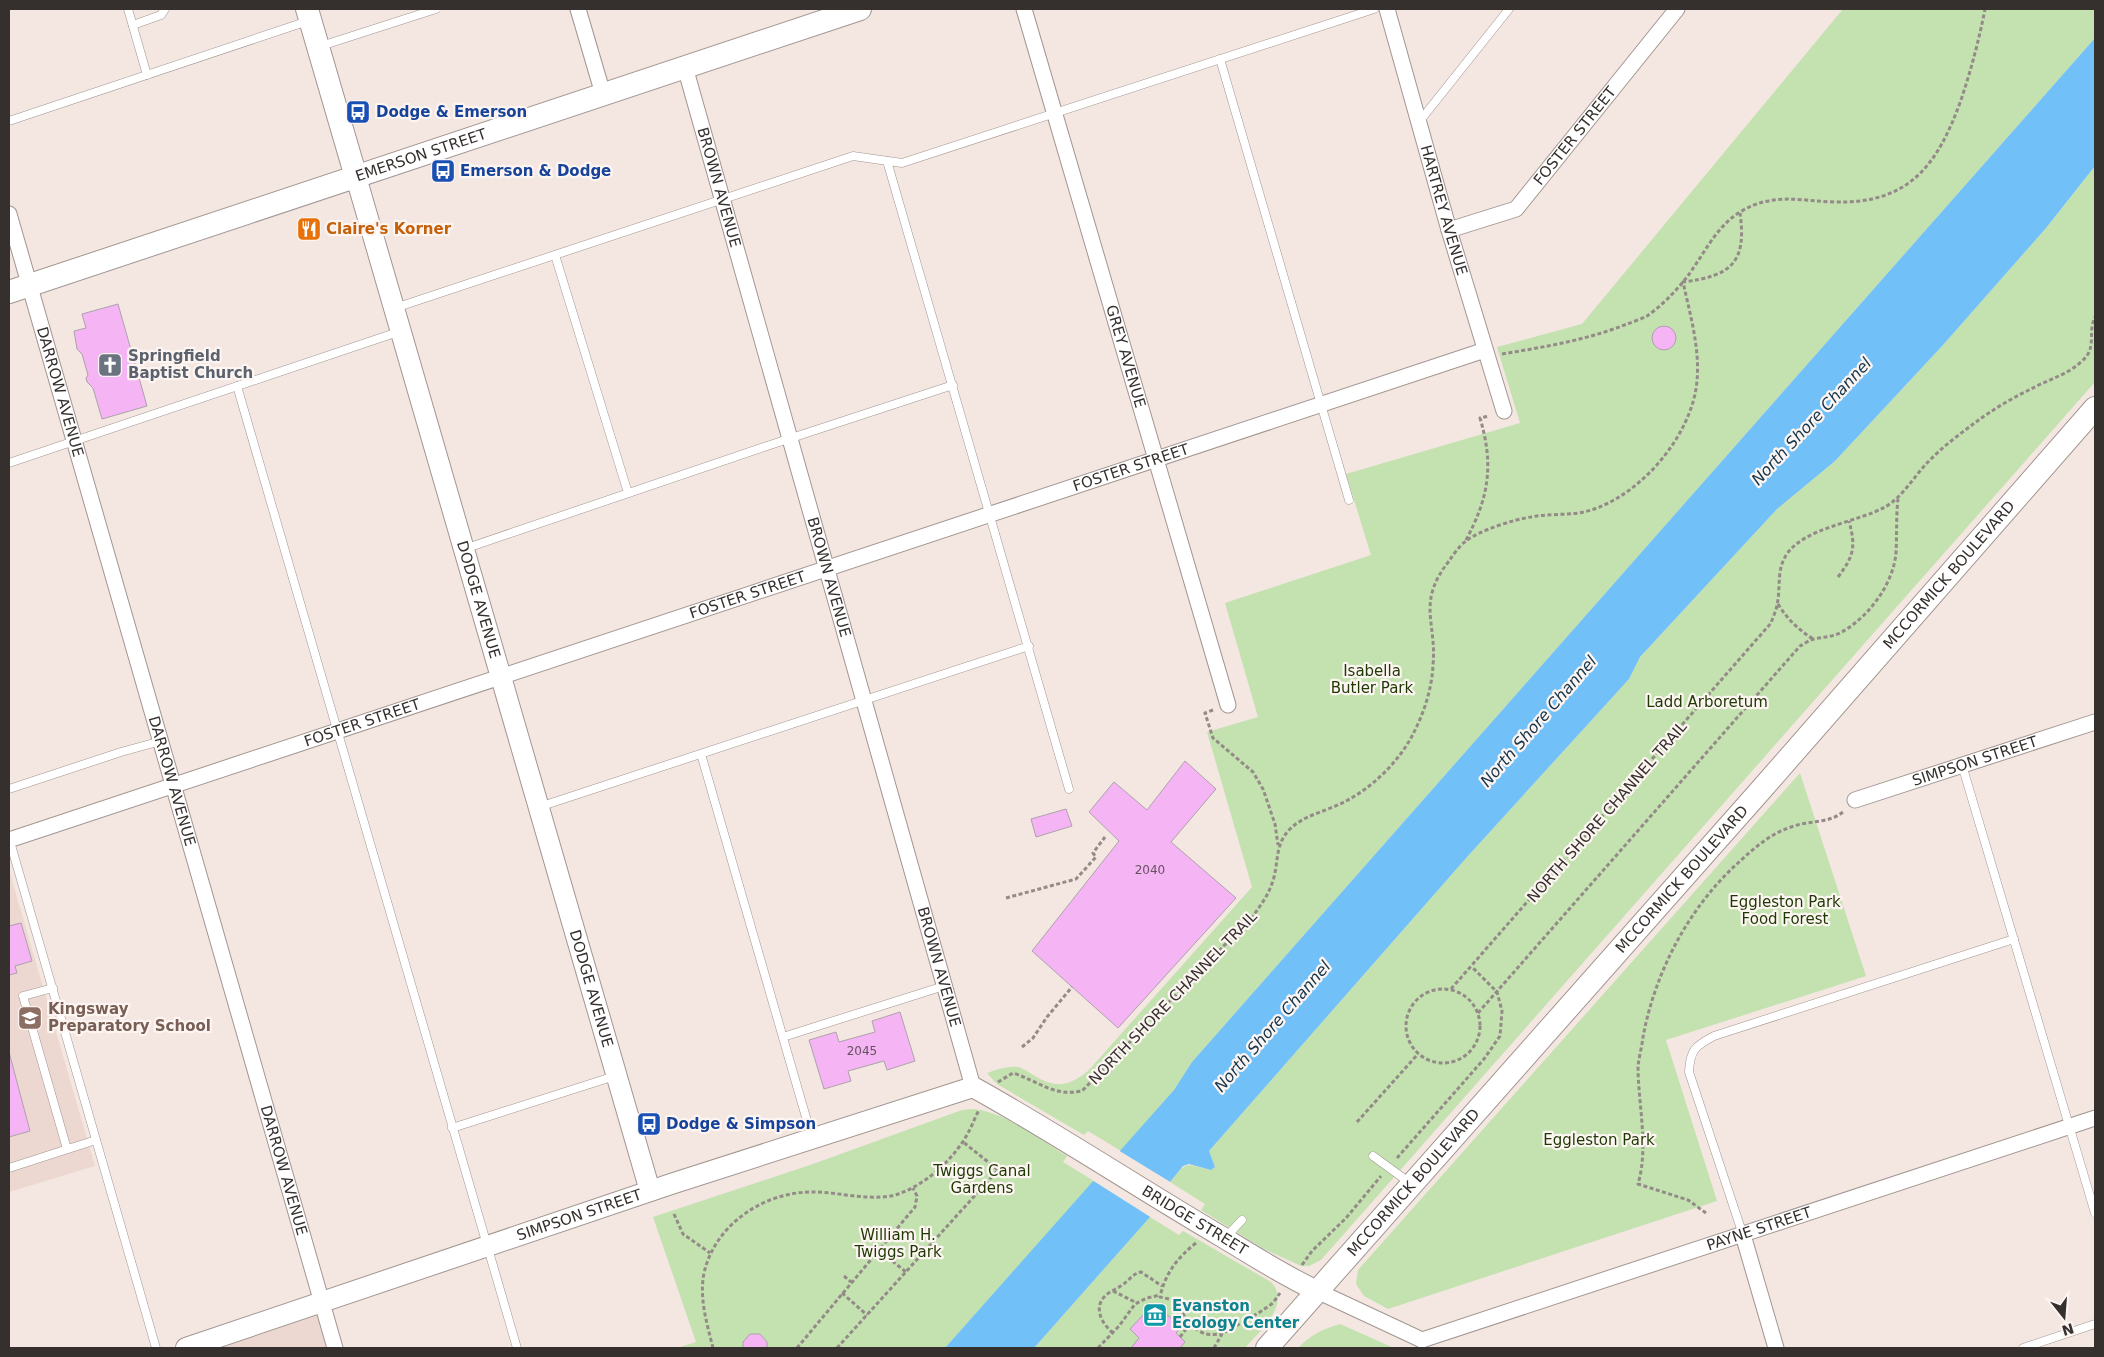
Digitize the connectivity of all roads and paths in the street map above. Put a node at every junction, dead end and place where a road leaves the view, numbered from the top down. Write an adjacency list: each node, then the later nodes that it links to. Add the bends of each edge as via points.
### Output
1 (128, 9): 13 (lane)
2 (165, 9): 13 (lane, via 161,15)
3 (436, 9): 14 (lane)
4 (578, 9): 18 (street)
5 (1024, 9): 19 (street, GREY AVENUE)
6 (1374, 9): 15 (lane)
7 (1387, 9): 21 (street, HARTREY AVENUE)
8 (1509, 9): 21 (lane)
9 (1677, 9): 27 (street, FOSTER STREET, via 1516,209)
10 (1985, 9): 25 (path, via 1979,43 1946,136 1932,162 1911,182 1889,194 1862,200 1836,202 1785,198 1762,202)
11 (853, 10): 16 (main road, EMERSON STREET)
12 (309, 14): 14 (main road, DODGE AVENUE); 17 (lane)
13 (132, 25): 17 (lane)
14 (318, 47): 23 (main road, DODGE AVENUE)
15 (1220, 59): 19 (lane); 37 (lane)
16 (685, 67): 18 (main road, EMERSON STREET); 24 (street, BROWN AVENUE)
17 (147, 75): 20 (lane)
18 (603, 94): 23 (main road, EMERSON STREET)
19 (1055, 113): 22 (lane, via 902,163); 42 (street, GREY AVENUE)
20 (9, 121)
21 (1419, 122): 27 (street, HARTREY AVENUE)
22 (888, 161): 24 (lane, via 853,156); 35 (lane)
23 (356, 177): 30 (main road, EMERSON STREET); 31 (street, DODGE AVENUE)
24 (722, 200): 28 (lane); 40 (street, BROWN AVENUE)
25 (1740, 212): 29 (path, via 1722,228); 29 (path, via 1740,246 1727,270 1713,278)
26 (9, 214): 30 (street, DARROW AVENUE)
27 (1450, 230): 34 (street, HARTREY AVENUE)
28 (555, 255): 31 (lane); 44 (lane)
29 (1683, 282): 34 (path, via 1647,316 1594,336 1499,355); 49 (path, via 1696,349 1697,384 1678,434 1652,471 1639,484 1600,507 1579,513 1531,516)
30 (19, 288): 41 (street, DARROW AVENUE)
31 (394, 308): 33 (street, DODGE AVENUE)
32 (2095, 317): 45 (path, NORTH SHORE CHANNEL TRAIL, via 2092,347 2081,362 1977,422 1930,459)
33 (401, 331): 36 (lane); 50 (street, DODGE AVENUE)
34 (1485, 350): 37 (street, FOSTER STREET); 39 (street, HARTREY AVENUE)
35 (953, 385): 40 (lane); 47 (lane)
36 (237, 386): 41 (lane); 60 (lane)
37 (1321, 404): 42 (street, FOSTER STREET); 46 (lane)
38 (2095, 408): 99 (main road, MCCORMICK BOULEVARD)
39 (1504, 411): 49 (path, via 1480,418 1486,440 1487,476 1479,516)
40 (790, 438): 44 (lane); 51 (street, BROWN AVENUE)
41 (74, 441): 43 (lane); 61 (street, DARROW AVENUE)
42 (1157, 458): 47 (street, FOSTER STREET); 58 (street, GREY AVENUE)
43 (9, 463)
44 (628, 493): 50 (lane)
45 (1898, 498): 48 (path, NORTH SHORE CHANNEL TRAIL, via 1876,512); 54 (path, via 1896,554 1884,589 1855,624 1838,634)
46 (1349, 500)
47 (990, 514): 51 (street, FOSTER STREET); 55 (lane)
48 (1849, 521): 52 (path, via 1853,549 1849,562); 53 (path, NORTH SHORE CHANNEL TRAIL, via 1816,532 1787,553 1781,566)
49 (1466, 541): 71 (path, via 1435,583 1429,605 1434,665 1422,715 1407,744 1397,760 1362,791 1343,803 1304,819)
50 (464, 549): 56 (street, DODGE AVENUE)
51 (827, 569): 56 (street, FOSTER STREET); 57 (street, BROWN AVENUE)
52 (1838, 577)
53 (1778, 604): 54 (path, via 1785,616); 74 (path, NORTH SHORE CHANNEL TRAIL, via 1771,623)
54 (1813, 639): 79 (path, via 1800,646)
55 (1029, 646): 57 (lane); 65 (lane)
56 (501, 677): 60 (street, FOSTER STREET); 68 (street, DODGE AVENUE)
57 (863, 700): 62 (lane); 75 (street, BROWN AVENUE)
58 (1228, 705): 71 (path, NORTH SHORE CHANNEL TRAIL, via 1205,713 1212,738 1253,772 1263,789 1275,824)
59 (2095, 722): 63 (street, SIMPSON STREET)
60 (337, 730): 64 (street, FOSTER STREET); 91 (lane)
61 (161, 741): 64 (street, DARROW AVENUE); 66 (lane)
62 (701, 754): 68 (lane); 81 (lane)
63 (1962, 765): 67 (street, SIMPSON STREET); 73 (lane)
64 (173, 784): 70 (street, FOSTER STREET); 123 (street, DARROW AVENUE)
65 (1069, 789)
66 (9, 790)
67 (1856, 800): 102 (path, via 1836,818 1792,826 1768,837 1736,864 1710,892 1662,971 1648,1013 1638,1065 1642,1137 1638,1184 1688,1200)
68 (539, 807): 84 (street, DODGE AVENUE)
69 (1105, 837): 72 (path, via 1093,853 1096,857 1076,879)
70 (9, 838): 77 (lane)
71 (1278, 846): 85 (path, NORTH SHORE CHANNEL TRAIL, via 1271,886 1253,916 1082,1091 1069,1094 1050,1090 1013,1073)
72 (1006, 898)
73 (2014, 939): 90 (lane); 106 (lane, via 1714,1036 1699,1044 1689,1057 1689,1072)
74 (1472, 967): 78 (path, NORTH SHORE CHANNEL TRAIL); 79 (path)
75 (944, 986): 81 (lane); 86 (street, BROWN AVENUE)
76 (1072, 987): 82 (path, via 1033,1038)
77 (52, 988): 93 (lane); 95 (lane, via 23,996)
78 (1451, 989): 80 (path, via 1463,994); 83 (path, via 1427,992 1409,1009 1406,1033)
79 (1497, 992): 80 (path); 97 (path, via 1502,1011 1500,1036 1472,1073)
80 (1478, 1012): 83 (path, via 1479,1037 1464,1056 1453,1062 1441,1063)
81 (783, 1037): 92 (lane)
82 (1022, 1046)
83 (1418, 1054): 89 (path)
84 (616, 1075): 91 (lane); 101 (street, DODGE AVENUE)
85 (999, 1081)
86 (973, 1087): 92 (street, SIMPSON STREET); 107 (street, BRIDGE STREET)
87 (977, 1113): 94 (path)
88 (2095, 1118): 90 (street, PAYNE STREET)
89 (1357, 1122)
90 (2070, 1126): 103 (lane); 106 (street, PAYNE STREET)
91 (452, 1128): 110 (lane)
92 (812, 1139): 101 (street, SIMPSON STREET)
93 (96, 1140): 95 (lane); 132 (lane)
94 (962, 1142): 100 (path, via 927,1179); 114 (path, via 998,1170)
95 (66, 1149): 98 (lane)
96 (1373, 1156): 97 (lane)
97 (1389, 1167): 99 (lane); 113 (path)
98 (9, 1168)
99 (1412, 1184): 119 (main road, MCCORMICK BOULEVARD)
100 (912, 1188): 111 (path, via 917,1196 916,1207); 112 (path, via 884,1196 814,1192 773,1198 741,1216)
101 (650, 1191): 110 (street, SIMPSON STREET)
102 (1706, 1213)
103 (2095, 1213)
104 (674, 1214): 112 (path, via 683,1234)
105 (1242, 1220): 107 (lane)
106 (1743, 1236): 131 (street, PAYNE STREET); 142 (street)
107 (1225, 1239): 119 (street, BRIDGE STREET)
108 (1197, 1243): 117 (path, via 1177,1260)
109 (872, 1245): 111 (path)
110 (487, 1247): 123 (street, SIMPSON STREET); 135 (lane)
111 (879, 1249): 114 (path); 116 (path)
112 (710, 1253): 136 (path, via 703,1297)
113 (1302, 1265)
114 (906, 1272): 125 (path)
115 (844, 1276): 116 (path)
116 (851, 1282): 120 (path)
117 (1162, 1286): 118 (path, via 1141,1272 1133,1274); 121 (path)
118 (1112, 1291): 124 (path); 128 (path, via 1099,1304 1100,1316)
119 (1317, 1291): 131 (street, BRIDGE STREET); 141 (main road, MCCORMICK BOULEVARD)
120 (842, 1293): 125 (path); 137 (path)
121 (1160, 1295): 124 (path); 126 (path, via 1178,1301)
122 (1278, 1296): 129 (path, via 1260,1312)
123 (322, 1302): 133 (street, SIMPSON STREET); 134 (street, DARROW AVENUE)
124 (1137, 1303): 128 (path)
125 (867, 1315): 138 (path)
126 (1190, 1324): 129 (path, via 1205,1334); 130 (path)
127 (2095, 1324): 143 (lane)
128 (1113, 1333): 139 (path)
129 (1222, 1334): 140 (path)
130 (1180, 1337)
131 (1423, 1344)
132 (156, 1348)
133 (186, 1348)
134 (335, 1348)
135 (517, 1348)
136 (713, 1348)
137 (797, 1348)
138 (837, 1348)
139 (1098, 1348)
140 (1214, 1348)
141 (1267, 1348)
142 (1776, 1348)
143 (2023, 1348)

